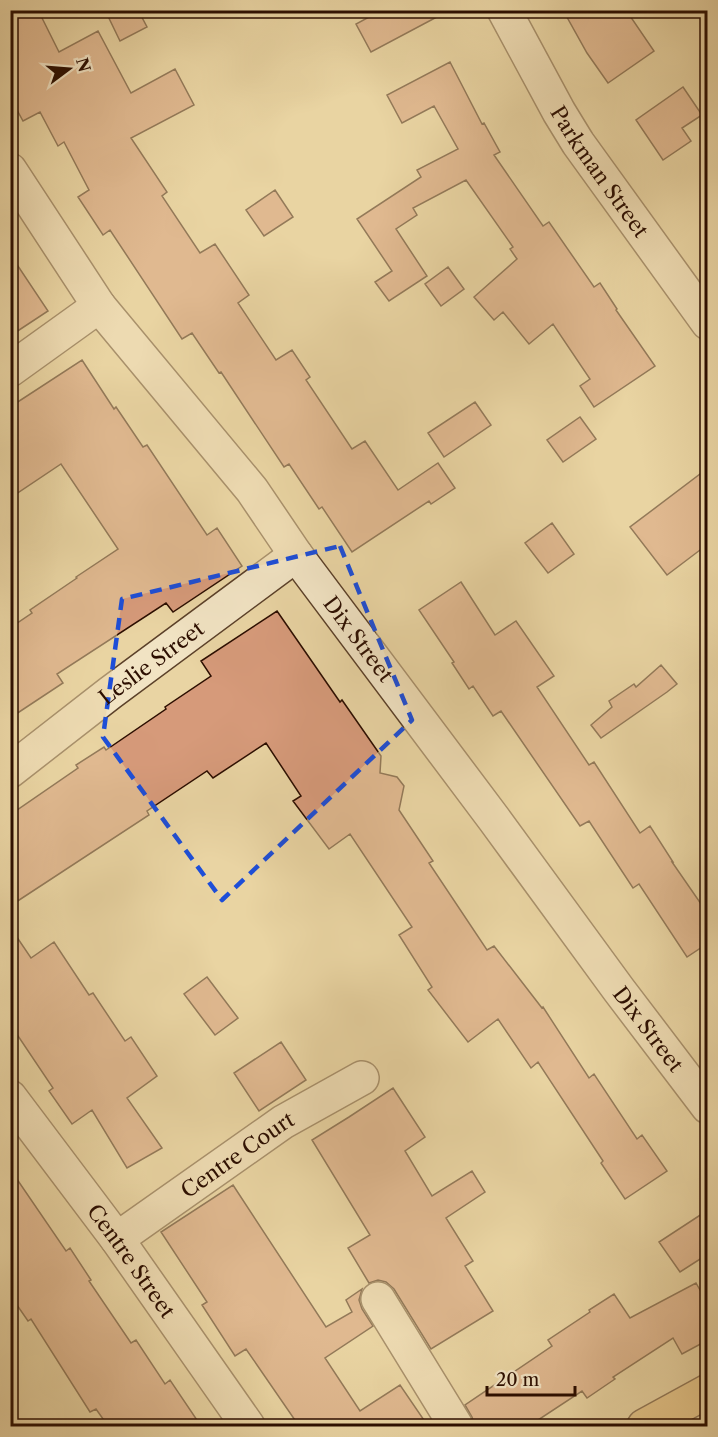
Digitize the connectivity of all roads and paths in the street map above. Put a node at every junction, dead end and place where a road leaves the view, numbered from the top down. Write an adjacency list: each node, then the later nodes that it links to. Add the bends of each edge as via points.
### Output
1 (504, 10): 4 (street, Parkman Street, via 578,143)
2 (10, 170): 3 (street, Dix Street)
3 (99, 306): 5 (street); 6 (street, Dix Street, via 252,490)
4 (708, 323)
5 (10, 370)
6 (296, 555): 7 (street, Leslie Street); 10 (street, Dix Street)
7 (10, 771)
8 (362, 1078): 11 (street, Centre Court, via 283,1122)
9 (12, 1103): 11 (street, Centre Street)
10 (708, 1107)
11 (117, 1239): 14 (street, Centre Street)
12 (378, 1299): 15 (street)
13 (708, 1391): 16 (main road)
14 (248, 1426)
15 (456, 1426)
16 (644, 1426)

